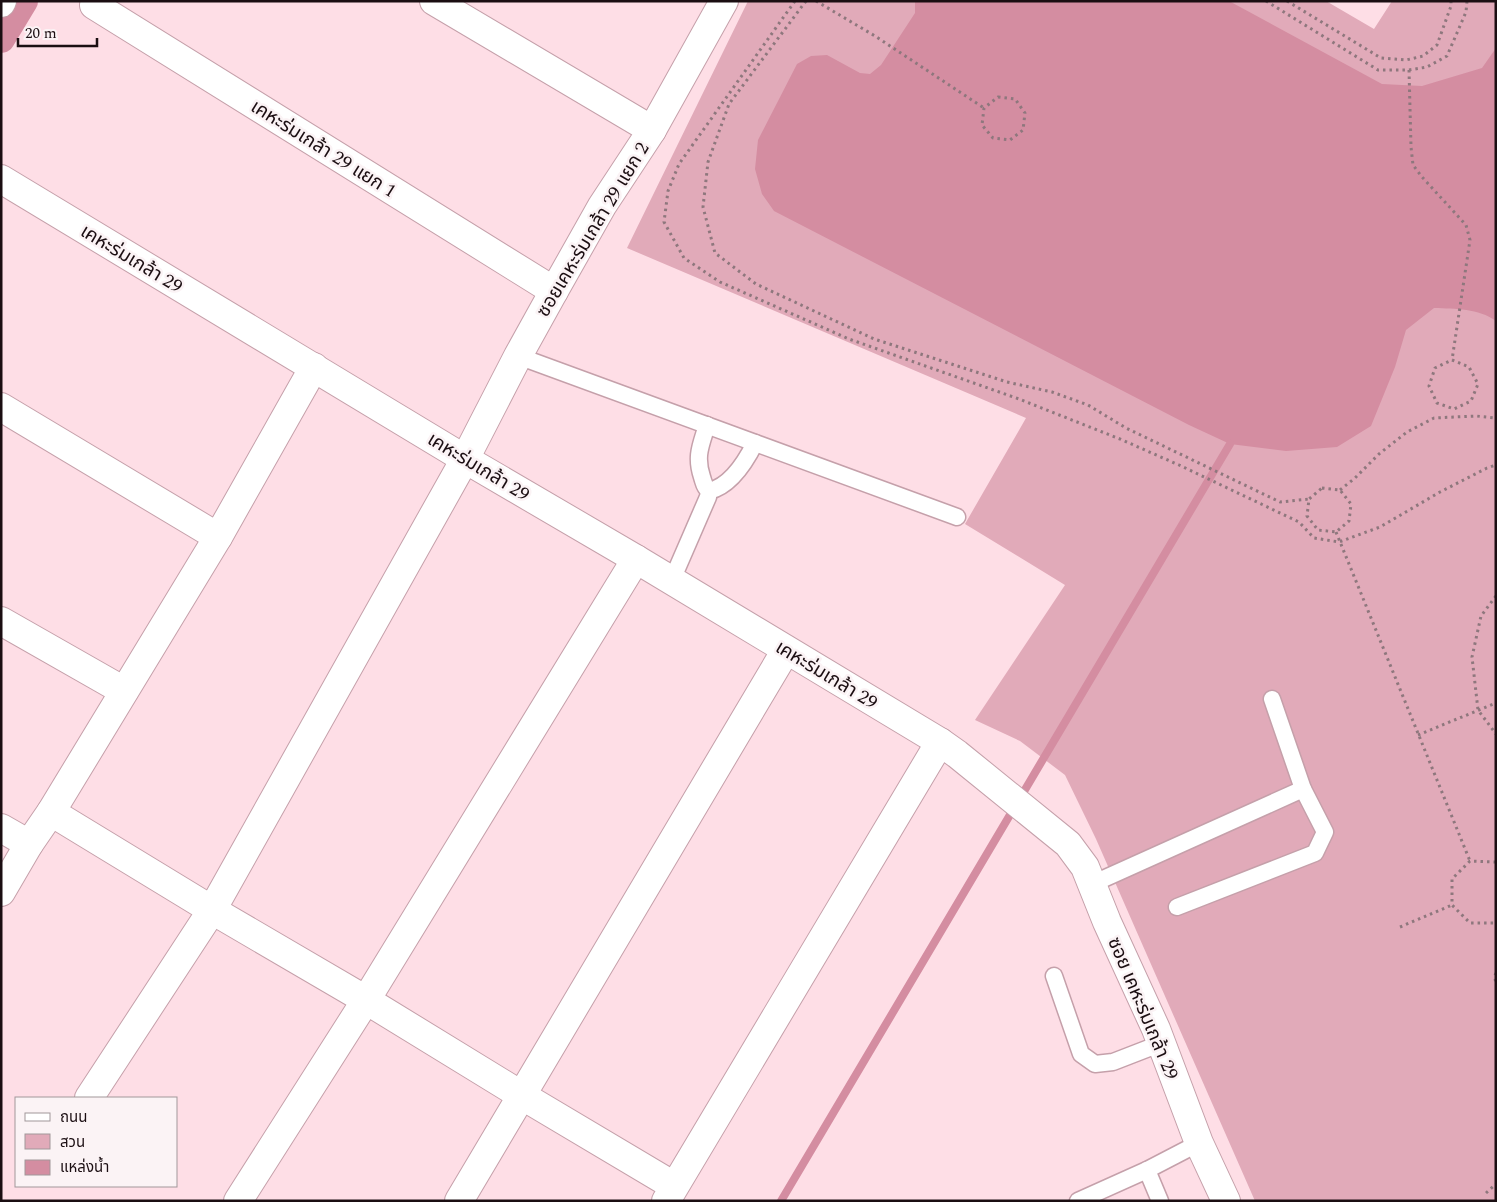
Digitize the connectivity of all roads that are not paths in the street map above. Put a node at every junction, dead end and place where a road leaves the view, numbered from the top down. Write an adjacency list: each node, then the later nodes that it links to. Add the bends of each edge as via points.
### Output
1 (434, 1): 4 (street)
2 (724, 1): 4 (street, ซอยเคหะร่มเกล้า 29 แยก 2)
3 (94, 5): 6 (street, เคหะร่มเกล้า 29 แยก 1)
4 (652, 130): 6 (street, ซอยเคหะร่มเกล้า 29 แยก 2, via 602,206)
5 (1, 179): 8 (street, เคหะร่มเกล้า 29)
6 (554, 291): 7 (street, ซอยเคหะร่มเกล้า 29 แยก 2)
7 (518, 356): 10 (lane); 12 (street, ซอยเคหะร่มเกล้า 29 แยก 2)
8 (314, 367): 12 (street, เคหะร่มเกล้า 29); 15 (street)
9 (1, 407): 15 (street)
10 (707, 425): 11 (lane); 13 (lane, via 698,461 705,488)
11 (755, 443): 13 (lane, via 741,468 717,489); 14 (lane)
12 (466, 459): 16 (street, เคหะร่มเกล้า 29); 31 (street, ซอยเคหะร่มเกล้า 29 แยก 2)
13 (709, 490): 17 (lane)
14 (957, 516)
15 (218, 537): 20 (street)
16 (636, 559): 17 (street, เคหะร่มเกล้า 29); 33 (street)
17 (672, 580): 19 (street, เคหะร่มเกล้า 29)
18 (1, 621): 20 (street)
19 (786, 650): 22 (street, เคหะร่มเกล้า 29); 35 (street)
20 (124, 691): 24 (street)
21 (1272, 699): 23 (lane)
22 (949, 748): 25 (street, เคหะร่มเกล้า 29); 39 (street)
23 (1302, 789): 28 (lane); 30 (lane, via 1325,832 1315,853)
24 (51, 812): 27 (street); 31 (street)
25 (1047, 825): 28 (street, ซอย เคหะร่มเกล้า 29, via 1068,844 1085,867)
26 (1, 828): 27 (street)
27 (29, 844): 29 (street)
28 (1092, 884): 34 (street, ซอย เคหะร่มเกล้า 29)
29 (1, 892)
30 (1178, 907)
31 (212, 910): 33 (street); 36 (street, ซอยเคหะร่มเกล้า 29 แยก 2)
32 (1054, 976): 34 (lane, via 1081,1054 1095,1064 1113,1062)
33 (366, 1000): 35 (street); 40 (street)
34 (1162, 1043): 37 (street, ซอย เคหะร่มเกล้า 29)
35 (521, 1095): 39 (street); 41 (street)
36 (90, 1097)
37 (1199, 1143): 38 (lane); 44 (street, ซอย เคหะร่มเกล้า 29)
38 (1147, 1170): 42 (lane); 43 (lane)
39 (670, 1193)
40 (238, 1201)
41 (459, 1201)
42 (1078, 1201)
43 (1160, 1201)
44 (1226, 1201)

